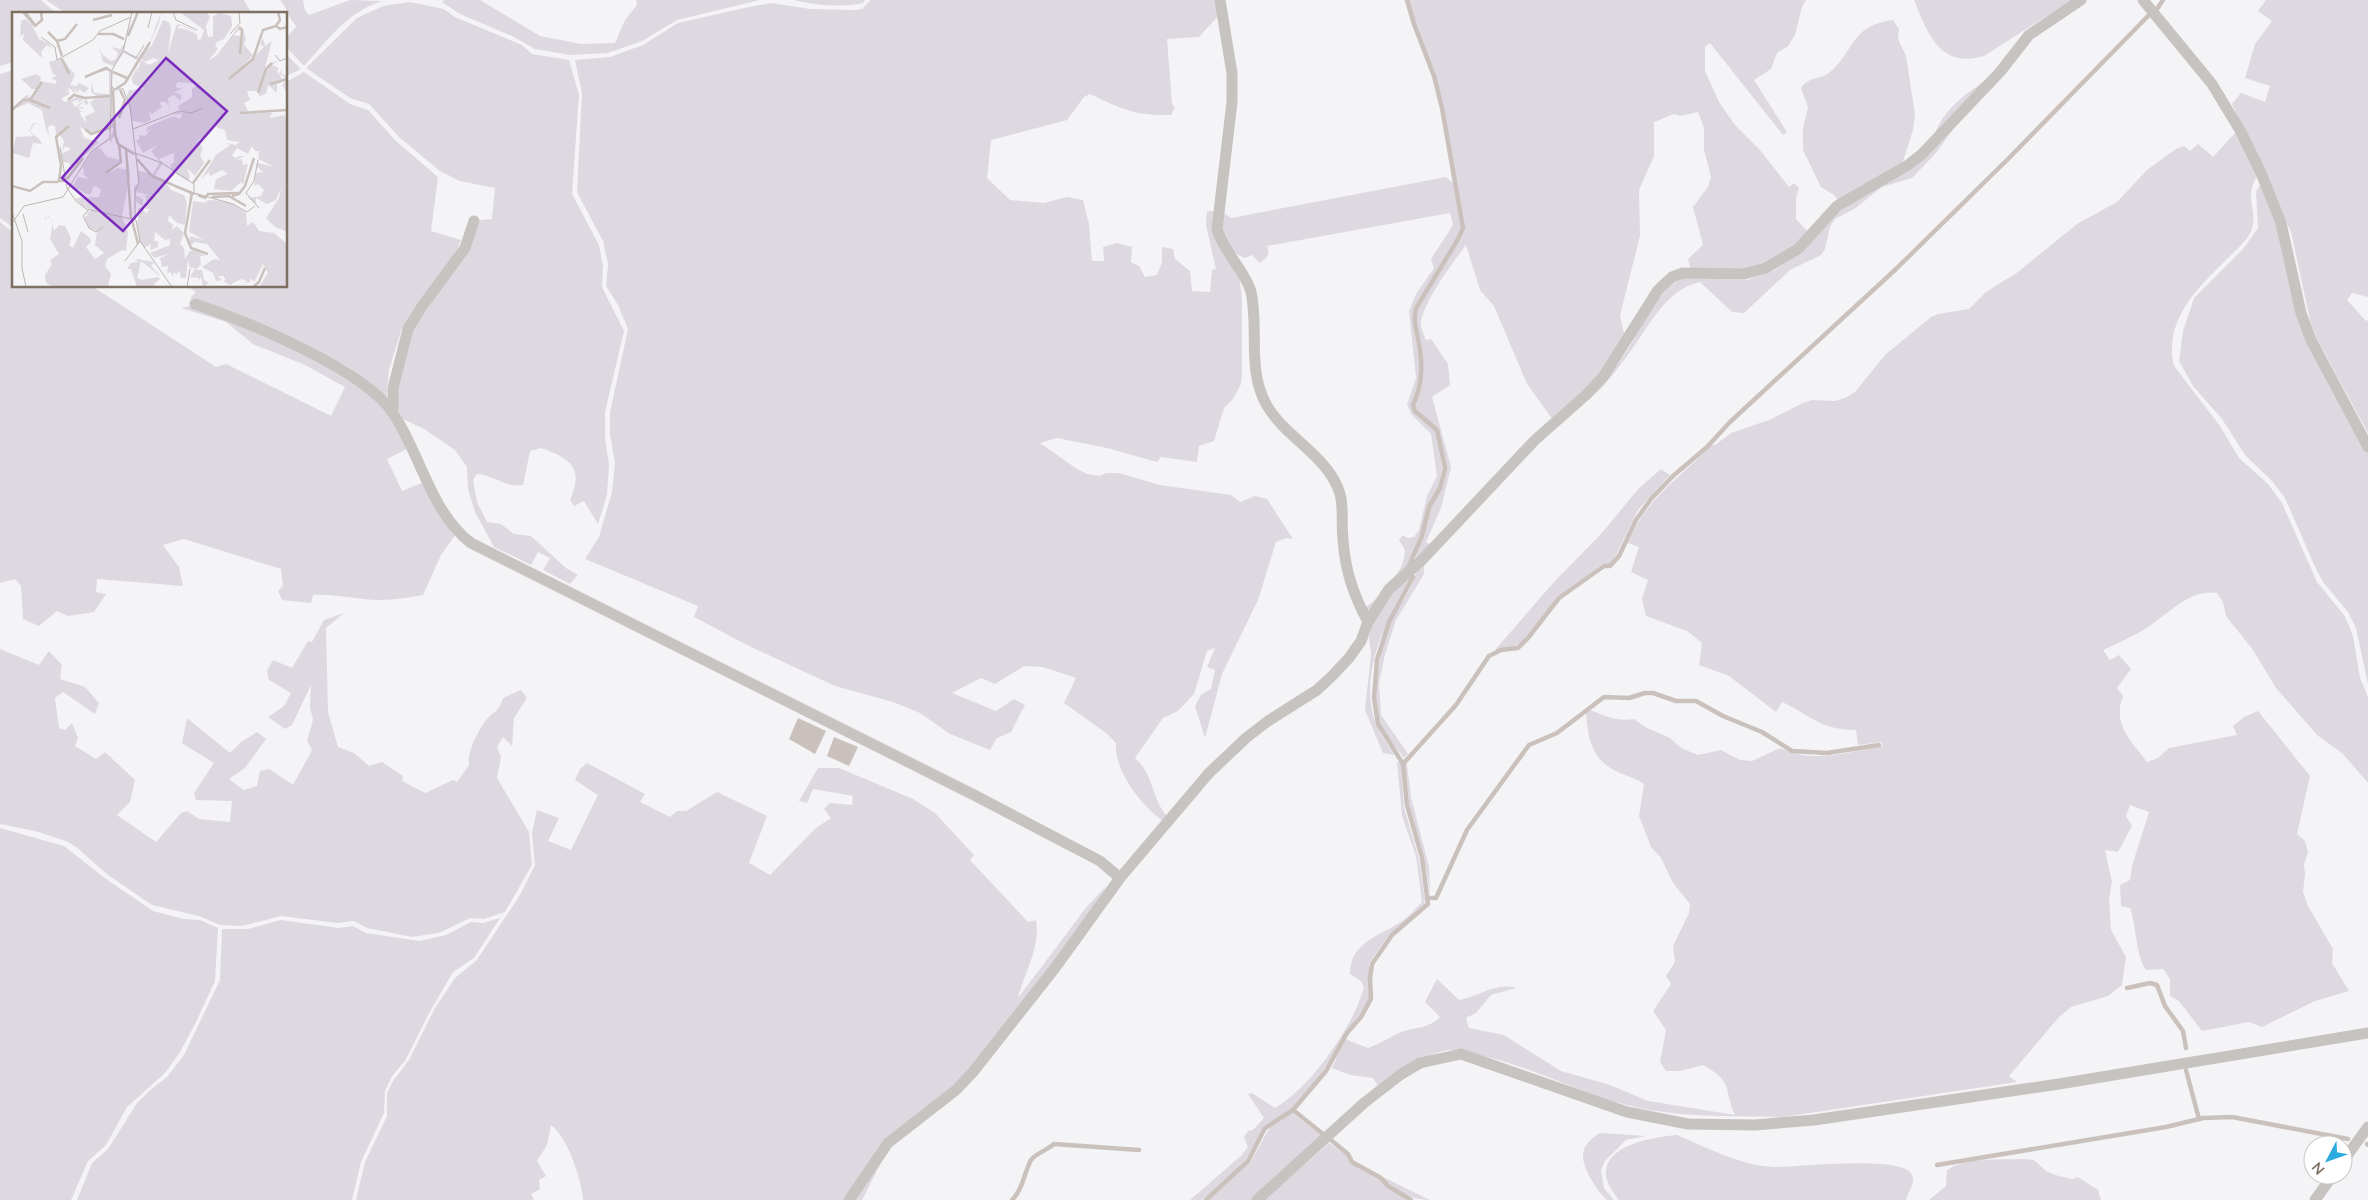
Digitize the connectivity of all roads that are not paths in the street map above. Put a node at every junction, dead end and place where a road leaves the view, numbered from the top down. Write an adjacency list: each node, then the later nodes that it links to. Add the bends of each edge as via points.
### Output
1 (1220, 0): 8 (street, via 1232,73 1232,102 1217,229 1221,242 1250,291 1256,379 1265,402 1277,422 1333,478 1340,494 1346,571)
2 (2081, 0): 8 (street, via 2029,36 2000,72 1922,154 1838,206 1798,249 1766,268 1744,274 1695,272 1672,277 1650,300 1602,376 1586,395 1535,440 1421,560 1389,589)
3 (2143, 0): 7 (street, via 2212,84 2241,132 2281,223 2301,313 2311,340)
4 (474, 221): 6 (street, via 465,248 408,329 393,388)
5 (195, 304): 6 (street, via 232,316 340,369)
6 (393, 412): 9 (street, via 433,494 462,536 471,543 1100,860)
7 (2368, 447)
8 (1368, 622): 9 (street, via 1361,641 1349,658 1317,690 1268,721 1228,754)
9 (1120, 878): 14 (street, via 984,1060 956,1090 888,1143)
10 (2368, 1033): 15 (street, via 2059,1084 1814,1120 1755,1125 1704,1125 1662,1120 1627,1112 1484,1060 1461,1054 1447,1056 1420,1063 1385,1086)
11 (2368, 1127): 12 (street)
12 (2353, 1147)
13 (2326, 1185): 16 (street)
14 (849, 1200)
15 (1257, 1200)
16 (2315, 1200)

